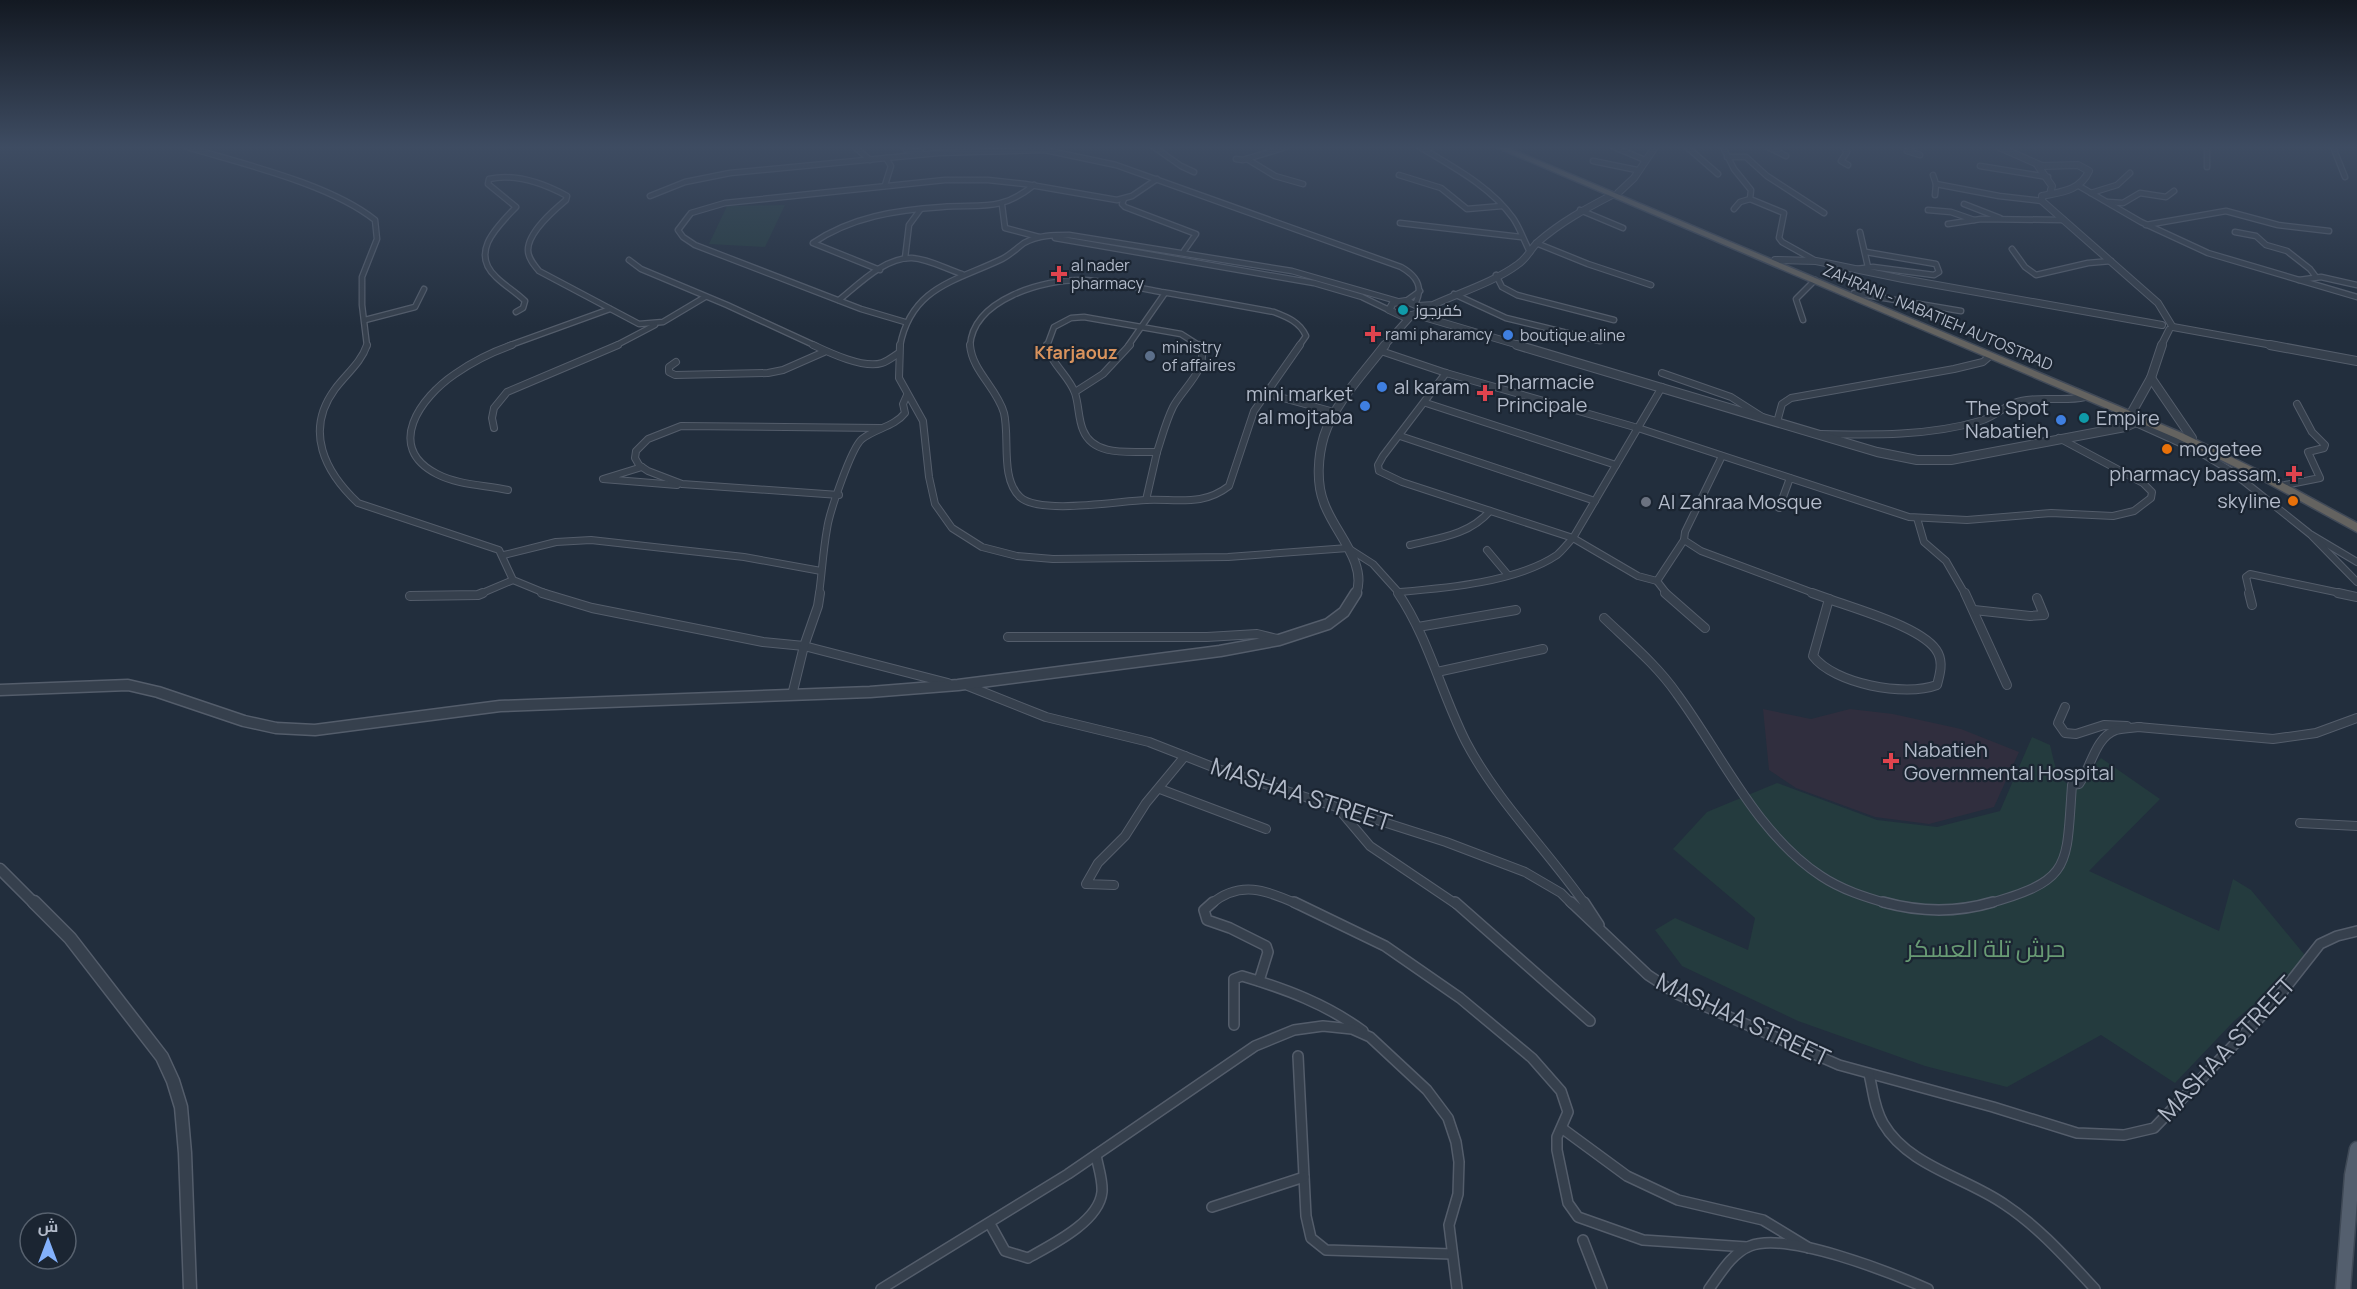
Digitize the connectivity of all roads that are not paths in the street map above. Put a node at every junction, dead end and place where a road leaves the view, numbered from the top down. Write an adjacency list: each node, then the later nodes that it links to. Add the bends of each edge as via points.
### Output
1 (359, 207): 74 (street, via 371,215 378,232 362,277)
2 (514, 207): 72 (street, via 495,228 486,245 486,255 490,271 525,302)
3 (558, 207): 69 (street, via 535,231 528,250 531,261 556,282)
4 (707, 207): 66 (street, via 691,213 680,223 680,234 695,244)
5 (950, 207): 19 (street)
6 (1002, 207): 34 (street, via 1005,228)
7 (1125, 207): 38 (street, via 1196,234)
8 (1235, 207): 60 (street, via 1401,267 1418,278)
9 (1465, 207): 10 (street)
10 (1489, 207)
11 (1503, 207): 35 (street, via 1514,219)
12 (1587, 207): 20 (street)
13 (1647, 207): 33 (highway, ZAHRANI - NABATIEH AUTOSTRAD)
14 (1770, 207): 45 (street, via 1784,213 1779,238 1782,242)
15 (1815, 207): 22 (street)
16 (1972, 207): 24 (street)
17 (2049, 207): 25 (street)
18 (2114, 207): 28 (street)
19 (920, 210): 41 (street, via 910,224 903,249); 51 (street, via 857,220 813,243)
20 (1581, 210): 29 (street); 36 (street)
21 (1928, 210): 23 (street)
22 (1824, 213)
23 (1974, 219): 24 (street); 27 (street)
24 (2005, 220): 25 (street)
25 (2064, 220): 46 (street)
26 (1400, 224): 35 (street)
27 (1948, 224)
28 (2146, 225): 31 (street, via 2226,212 2278,225); 56 (street, via 2223,259)
29 (1623, 228)
30 (2235, 231): 54 (street, via 2287,251)
31 (2329, 231)
32 (1860, 232): 40 (street)
33 (1712, 235): 43 (highway, ZAHRANI - NABATIEH AUTOSTRAD); 55 (highway, ZAHRANI - NABATIEH AUTOSTRAD)
34 (1039, 237): 48 (street); 52 (street, via 1001,259)
35 (1521, 237): 39 (street)
36 (1536, 243): 39 (street); 57 (street)
37 (2012, 249): 46 (street, via 2036,275)
38 (1184, 251)
39 (1530, 252): 53 (street, via 1522,262)
40 (1866, 252): 47 (street); 47 (street, via 1940,267 1934,275)
41 (905, 258): 51 (street); 52 (street)
42 (629, 260): 64 (street)
43 (1775, 260): 44 (street); 49 (highway, ZAHRANI - NABATIEH AUTOSTRAD)
44 (1806, 260): 45 (street); 49 (street)
45 (1816, 261): 50 (street)
46 (2111, 261): 80 (street, via 2158,303)
47 (1868, 267): 50 (street)
48 (1258, 269): 68 (street, via 1328,280); 73 (street, via 1362,297)
49 (1797, 269): 62 (highway, ZAHRANI - NABATIEH AUTOSTRAD)
50 (1856, 269): 80 (street)
51 (880, 270): 66 (street)
52 (962, 274): 77 (street, via 924,300)
53 (1496, 275): 63 (street); 75 (street, via 1502,287 1526,298)
54 (2316, 277): 56 (street); 58 (street)
55 (1815, 280): 76 (street, via 1796,299); 86 (highway, ZAHRANI - NABATIEH AUTOSTRAD)
56 (2299, 280): 65 (street)
57 (1651, 285)
58 (2357, 285)
59 (424, 289): 74 (street, via 415,307)
60 (1420, 291): 67 (street); 70 (street)
61 (1165, 292): 79 (street); 94 (street, via 1274,312 1304,329 1306,336); 120 (street, via 1083,280 1034,286 990,309 970,338 969,348 1001,405 1011,483 1022,498 1066,505)
62 (1854, 293): 71 (street); 100 (highway, ZAHRANI - NABATIEH AUTOSTRAD)
63 (1454, 294): 70 (street); 82 (street, via 1498,315)
64 (705, 297): 78 (street); 84 (street)
65 (2357, 297)
66 (839, 300): 77 (street)
67 (1406, 301): 68 (street); 70 (street)
68 (1397, 302): 73 (street, via 1390,305)
69 (610, 309): 78 (street, via 639,324); 118 (street, via 471,364 439,386 419,409 409,435 412,450 422,463 439,475)
70 (1416, 310): 73 (street); 81 (street); 92 (street)
71 (1961, 311)
72 (516, 312)
73 (1391, 312): 81 (street)
74 (365, 320): 133 (street, via 364,353 334,390 321,418 323,458 343,489 358,503 494,547)
75 (1614, 320)
76 (1803, 320)
77 (905, 322): 85 (street)
78 (657, 324): 105 (street, via 618,345 507,392 493,411)
79 (1143, 326): 93 (street, via 1099,378); 93 (street, via 1084,317 1071,318 1054,327 1047,346); 111 (street, via 1190,338 1203,352 1201,364 1173,407)
80 (2167, 327): 87 (street); 91 (street)
81 (1398, 328): 83 (street)
82 (1600, 341)
83 (1381, 351): 89 (street); 99 (street)
84 (824, 352): 85 (street, via 871,364 882,363); 88 (street, via 783,370 748,375 675,375 669,367)
85 (899, 353): 95 (street, via 898,377)
86 (1990, 357): 96 (highway, ZAHRANI - NABATIEH AUTOSTRAD); 102 (street, via 1954,369 1791,398 1782,404)
87 (2357, 361)
88 (676, 362)
89 (1446, 373): 97 (street); 106 (street)
90 (1662, 373): 101 (street, via 1753,408)
91 (2151, 378): 100 (street); 110 (street)
92 (1662, 387): 101 (street); 106 (street)
93 (1075, 392): 111 (street, via 1082,429 1090,444 1104,450)
94 (1265, 393): 99 (street); 120 (street, via 1250,421 1229,486 1208,498)
95 (907, 395): 104 (street, via 904,416); 131 (street, via 923,417 928,476 939,513 949,527 984,548 1034,558 1152,559)
96 (2085, 397): 103 (highway, ZAHRANI - NABATIEH AUTOSTRAD); 107 (street, via 2019,402 1982,421 1905,433)
97 (1425, 403): 108 (street); 113 (street)
98 (2297, 404): 116 (street, via 2325,445 2308,452 2320,478)
99 (1334, 412): 131 (street, via 1323,436 1318,481 1323,502)
100 (2132, 412): 110 (highway, ZAHRANI - NABATIEH AUTOSTRAD)
101 (1764, 418): 102 (street)
102 (1777, 422): 107 (street)
103 (2139, 422): 109 (street); 126 (highway, ZAHRANI - NABATIEH AUTOSTRAD, via 2246,468); 127 (street, via 2230,471)
104 (880, 428): 114 (street, via 681,426 664,430 639,448 636,460); 119 (street, via 857,445)
105 (494, 429)
106 (1638, 429): 112 (street); 113 (street)
107 (1818, 434): 109 (street, via 1877,452 1928,461 1970,457)
108 (1400, 436): 121 (street); 123 (street, via 1378,465 1383,474)
109 (2059, 438): 124 (street, via 2143,483 2152,492 2151,498 2134,511 2113,516 2050,513 1967,520)
110 (2193, 438): 116 (highway, ZAHRANI - NABATIEH AUTOSTRAD)
111 (1158, 452): 120 (street)
112 (1722, 456): 115 (street); 129 (street)
113 (1616, 465): 121 (street)
114 (642, 467): 117 (street, via 663,478); 117 (street, via 603,479)
115 (1790, 478): 122 (street); 124 (street)
116 (2285, 485): 125 (highway, ZAHRANI - NABATIEH AUTOSTRAD)
117 (699, 486): 119 (street)
118 (508, 490)
119 (839, 495): 135 (street, via 827,527)
120 (1146, 500)
121 (1595, 501): 128 (street)
122 (1779, 508)
123 (1490, 511): 128 (street); 130 (street, via 1473,528)
124 (1917, 518): 147 (street, via 1924,542 1950,565)
125 (2357, 523)
126 (2357, 528)
127 (2310, 534): 134 (street); 139 (street)
128 (1573, 538): 136 (street, via 1544,564); 138 (street, via 1638,576)
129 (1684, 540): 138 (street); 144 (street, via 1701,551)
130 (1410, 545)
131 (1348, 548): 140 (street, via 1379,569); 152 (street, via 1359,569 1360,584 1354,599 1328,624)
132 (1487, 550): 136 (street)
133 (504, 555): 135 (street, via 556,542 591,540 744,557); 137 (street)
134 (2357, 562)
135 (821, 571): 153 (street, via 819,606)
136 (1508, 575): 140 (street, via 1458,587)
137 (513, 580): 141 (street, via 478,595); 153 (street, MASHAA STREET, via 592,608 763,642)
138 (1658, 581): 150 (street, via 1664,592)
139 (2357, 582)
140 (1400, 592): 149 (street)
141 (410, 596)
142 (2357, 597): 145 (street, via 2250,574 2246,577)
143 (2037, 598): 147 (street, via 2044,613 2041,616)
144 (1829, 599): 144 (street, via 1813,656 1819,666 1847,679 1877,686 1925,690 1938,685 1940,655 1926,639)
145 (2252, 604)
146 (1516, 610): 149 (street)
147 (1974, 610): 157 (street)
148 (1604, 618): 162 (street, via 1676,691 1786,849 1826,881 1869,900 1892,905 1931,911 1970,909 2048,881 2059,868 2066,849 2072,785 2085,777 2098,747 2112,732)
149 (1418, 627): 155 (street)
150 (1705, 628)
151 (1008, 637): 152 (street, via 1257,634)
152 (1279, 640): 156 (street)
153 (804, 646): 156 (street, MASHAA STREET); 159 (street)
154 (1543, 649): 155 (street)
155 (1437, 672): 171 (street, via 1472,750 1509,808 1578,894)
156 (958, 685): 159 (street); 163 (street, MASHAA STREET, via 976,688 1046,717 1149,742)
157 (2007, 685)
158 (0, 690): 159 (street, via 128,685 244,722 315,730 500,706)
159 (792, 695)
160 (2065, 707): 162 (street, via 2058,723 2066,734 2101,726)
161 (2357, 718): 162 (street, via 2328,731 2296,738)
162 (2140, 728)
163 (1185, 756): 164 (street); 165 (street, MASHAA STREET)
164 (1160, 789): 168 (street); 170 (street, via 1125,836 1098,863 1086,884)
165 (1337, 807): 171 (street, MASHAA STREET, via 1525,872 1561,893); 174 (street, via 1370,846 1450,898)
166 (2300, 823): 167 (street)
167 (2357, 826)
168 (1266, 829)
169 (0, 869): 189 (street, via 70,938 162,1057 170,1073 181,1107)
170 (1114, 885)
171 (1602, 931): 178 (street, MASHAA STREET, via 1634,964 1677,994 1839,1065)
172 (2357, 932): 178 (street, MASHAA STREET, via 2320,944 2272,1005 2164,1119 2154,1128 2133,1136 2077,1133)
173 (1259, 981): 175 (street, via 1242,976 1234,979); 176 (street, via 1309,997); 179 (street, via 1268,952 1266,946 1207,920 1204,915 1211,902 1235,888 1289,900 1344,924 1385,946 1460,998 1532,1058 1561,1091 1569,1112)
174 (1590, 1021)
175 (1234, 1025)
176 (1367, 1034): 181 (street, via 1309,1027 1272,1036); 188 (street, via 1436,1097 1450,1122 1459,1158 1458,1194 1449,1225)
177 (1298, 1056): 182 (street)
178 (1869, 1074): 195 (street, via 1882,1122 1899,1143 2003,1203 2039,1232)
179 (1563, 1128): 186 (street, via 1557,1137 1557,1150 1568,1203 1578,1217 1643,1239); 187 (street, via 1627,1176 1678,1200 1763,1220)
180 (2357, 1149): 196 (main road)
181 (1096, 1155): 184 (street); 184 (street, via 1102,1195 1094,1212 1071,1232 1028,1258 1005,1251)
182 (1304, 1178): 183 (street); 188 (street, via 1311,1238 1326,1250)
183 (1212, 1207)
184 (990, 1224): 190 (street)
185 (1583, 1240): 192 (street)
186 (1748, 1247): 187 (street, via 1762,1244); 193 (street)
187 (1809, 1248): 194 (street, via 1864,1262)
188 (1452, 1254): 191 (street)
189 (190, 1289)
190 (881, 1289)
191 (1457, 1289)
192 (1602, 1289)
193 (1709, 1289)
194 (1928, 1289)
195 (2095, 1289)
196 (2343, 1289)

